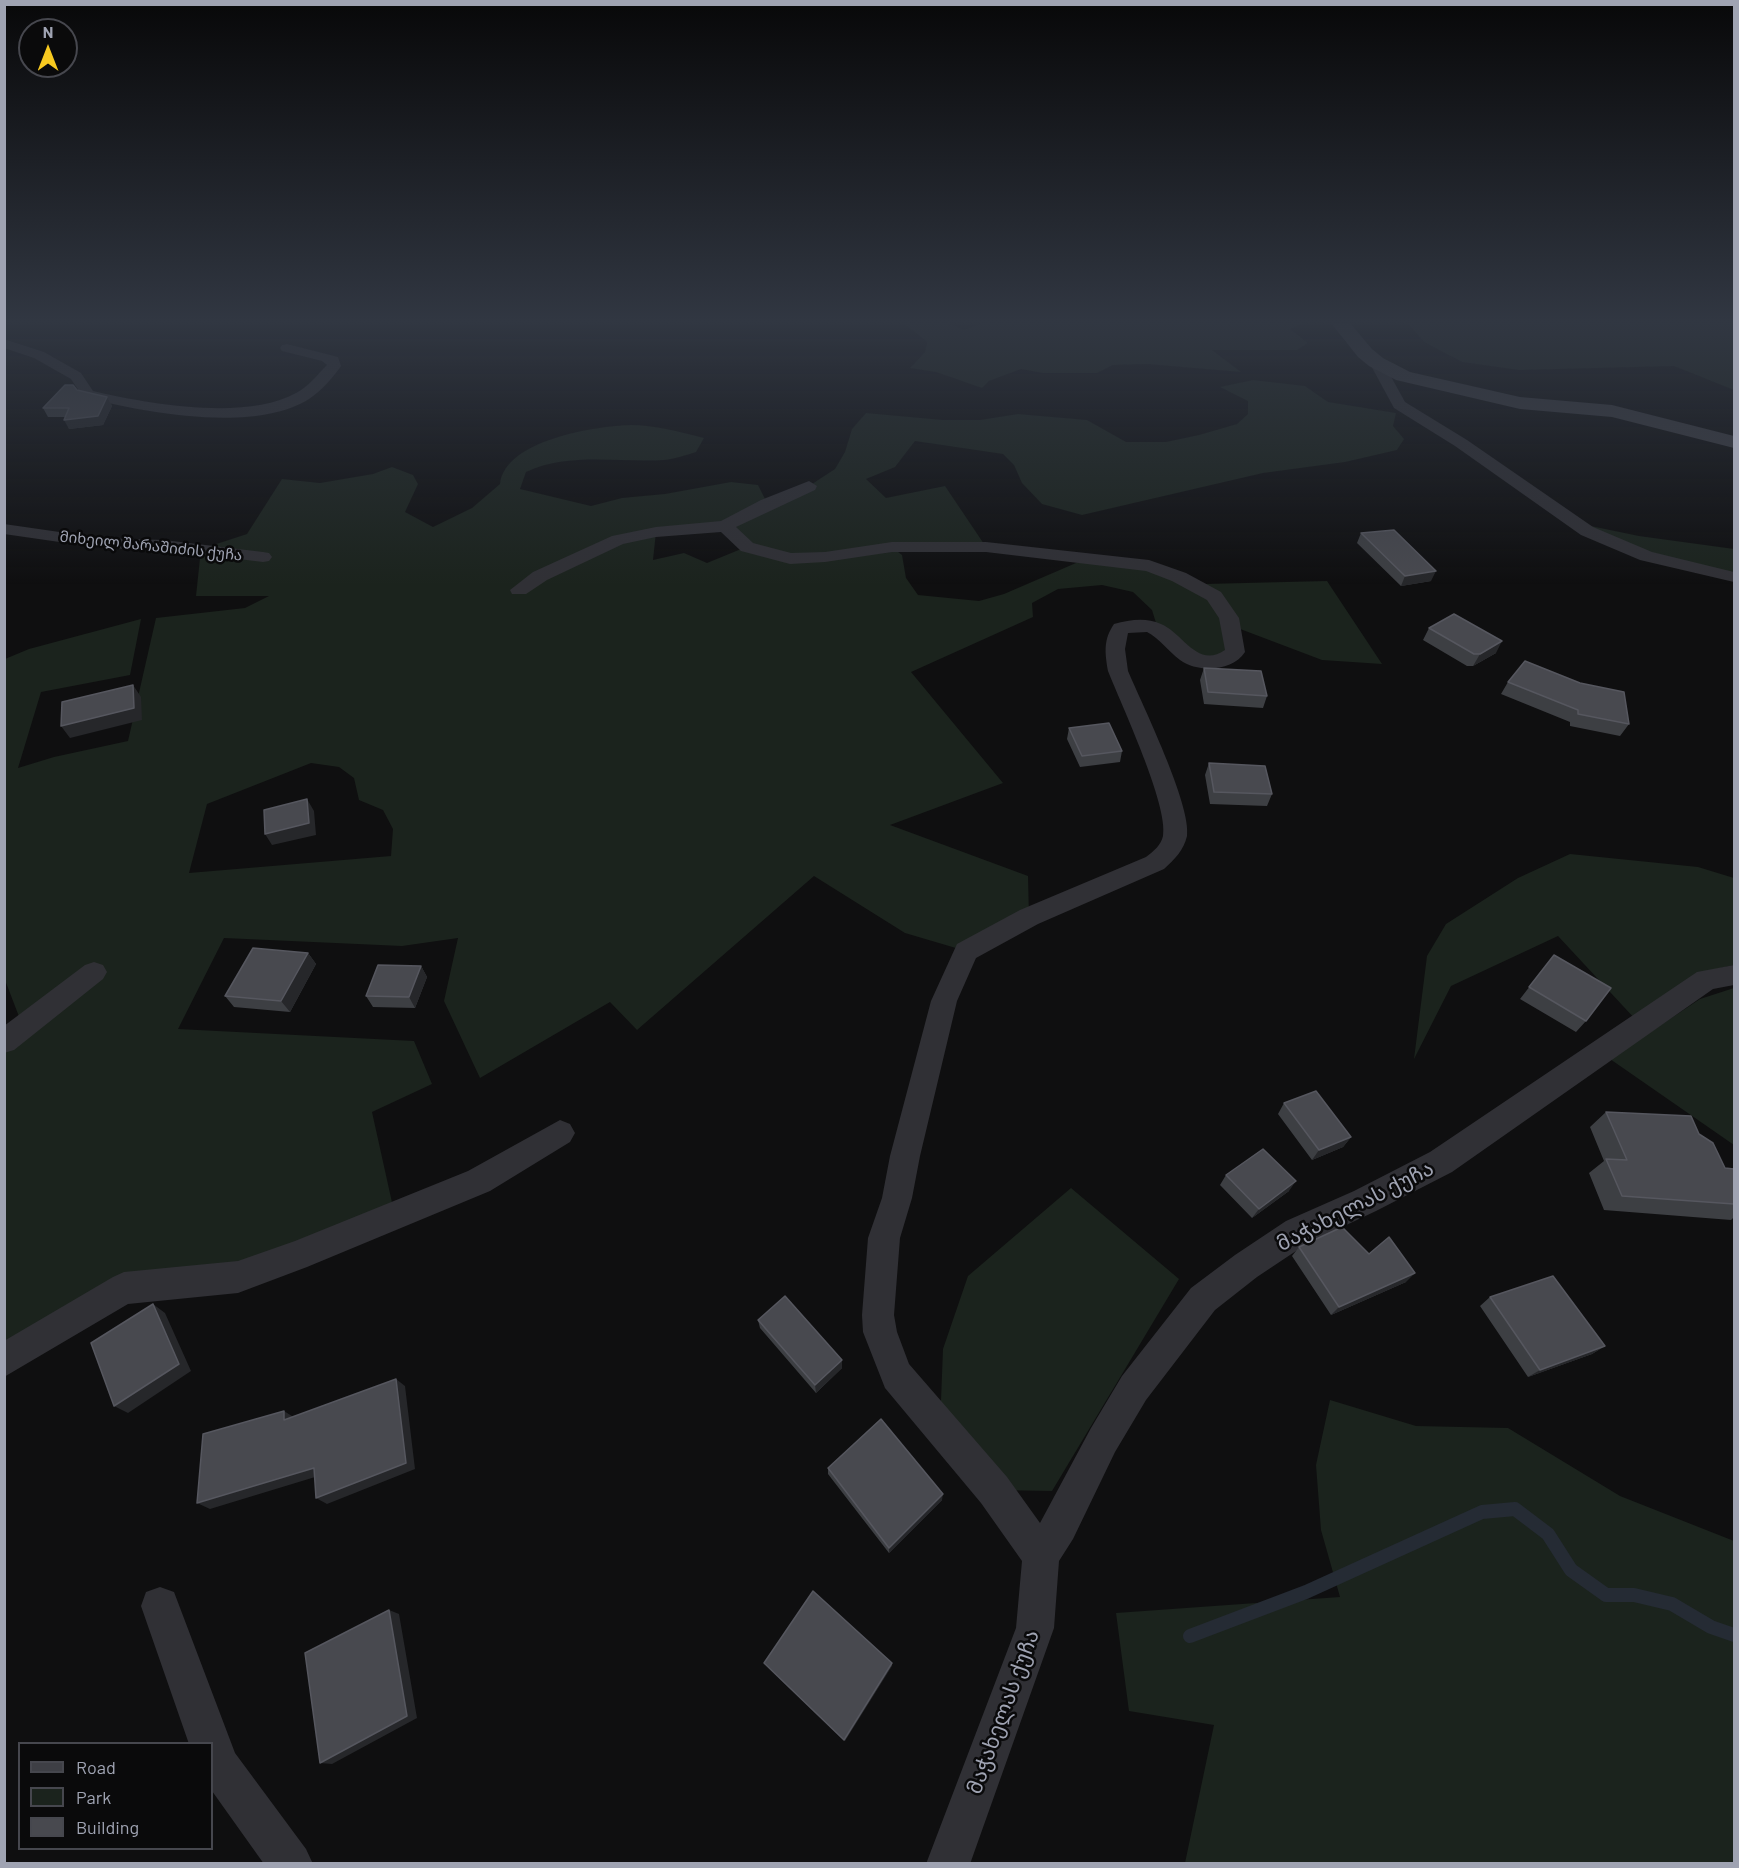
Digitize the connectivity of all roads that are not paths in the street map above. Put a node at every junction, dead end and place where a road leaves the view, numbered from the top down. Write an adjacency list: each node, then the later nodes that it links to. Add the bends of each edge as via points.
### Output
1 (186, 410): 2 (street)
2 (251, 410)
3 (1407, 410): 10 (street, via 1587,531 1646,556)
4 (1602, 410): 5 (street)
5 (1734, 442)
6 (809, 486): 7 (street)
7 (725, 526): 11 (street, via 656,532 618,540 540,576); 17 (street, via 747,547 790,559 892,547 986,547 1149,566 1179,577 1224,606 1235,652 1217,661 1195,661 1155,628 1145,625 1121,628 1116,634 1118,671 1172,804 1177,827 1174,841 1168,853 1155,862 1029,917 966,951 944,1001 884,1238 878,1315 880,1332 897,1376 994,1491)
8 (4, 529): 9 (street, მიხეილ შარაშიძის ქუჩა, via 101,543 164,545)
9 (263, 557)
10 (1734, 577)
11 (519, 590)
12 (94, 972): 14 (street)
13 (1734, 975): 17 (street, მაჭახელას ქუჩა, via 1706,980 1441,1162 1297,1232 1203,1299 1134,1388)
14 (4, 1042)
15 (560, 1134): 16 (street, via 479,1180 238,1277 124,1288)
16 (4, 1360)
17 (1041, 1556): 22 (street, მაჭახელას ქუჩა, via 1035,1628)
18 (160, 1606): 19 (street)
19 (210, 1742)
20 (213, 1751): 21 (street, via 218,1765)
21 (291, 1863)
22 (948, 1863)

